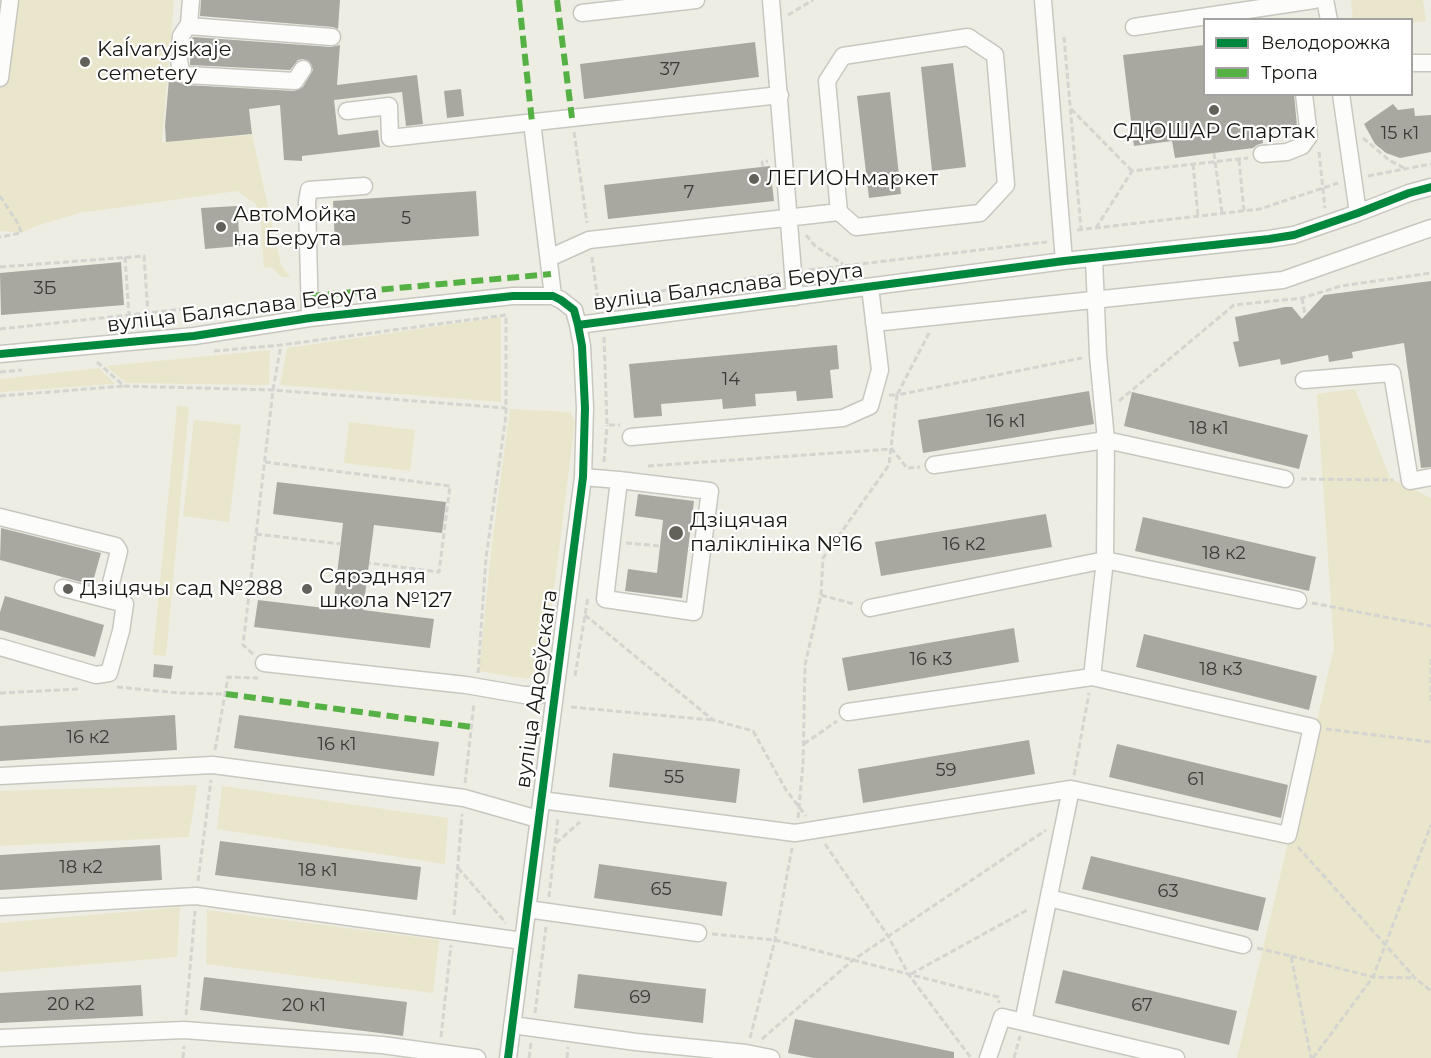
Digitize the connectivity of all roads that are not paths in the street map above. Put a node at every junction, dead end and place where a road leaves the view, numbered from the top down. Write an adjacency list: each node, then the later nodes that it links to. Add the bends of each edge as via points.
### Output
1 (10, 0): 19 (street)
2 (191, 0): 13 (street)
3 (696, 0): 9 (street)
4 (771, 0): 20 (street)
5 (1043, 0): 34 (street)
6 (1314, 0): 8 (street)
7 (1325, 0): 11 (street)
8 (1293, 11): 10 (street)
9 (582, 13)
10 (1223, 18)
11 (1329, 18)
12 (1203, 20): 14 (street)
13 (188, 26): 15 (street); 18 (street, via 181,36 179,60 181,72 187,75 295,81)
14 (1134, 27)
15 (332, 37)
16 (1413, 63): 17 (street)
17 (1431, 63)
18 (303, 69)
19 (0, 78)
20 (780, 94): 24 (street); 30 (street)
21 (1304, 96): 25 (street, via 1309,136 1302,146)
22 (1341, 96): 29 (street)
23 (347, 111): 24 (street, via 389,106 390,138)
24 (532, 122): 32 (street)
25 (1262, 154)
26 (364, 186): 39 (street, via 309,190)
27 (1431, 187): 29 (street, вуліца Баляслава Берута)
28 (839, 212): 28 (street, via 856,227 980,213 1006,185 995,55 968,37 843,56 826,81); 30 (street)
29 (1358, 213): 33 (street, вуліца Баляслава Берута, via 1294,235)
30 (789, 217): 32 (street, via 590,240); 37 (street)
31 (1431, 228): 38 (street, via 1283,280)
32 (549, 258): 36 (street)
33 (1094, 258): 34 (street, вуліца Баляслава Берута); 38 (street)
34 (1064, 261): 35 (street, вуліца Баляслава Берута)
35 (870, 286): 37 (street, вуліца Баляслава Берута); 40 (street)
36 (553, 297): 39 (street, вуліца Баляслава Берута, via 492,297); 41 (street, вуліца Баляслава Берута, via 574,310)
37 (795, 297): 41 (street, вуліца Баляслава Берута)
38 (1097, 298): 40 (street); 45 (street)
39 (310, 318): 42 (street, вуліца Баляслава Берута, via 194,336)
40 (874, 322): 44 (street, via 880,370 870,405 843,418)
41 (578, 325): 47 (street, вуліца Адоеўскага, via 585,408)
42 (0, 354)
43 (1304, 380): 48 (street, via 1392,373 1410,481)
44 (631, 437)
45 (1106, 440): 46 (street); 49 (street); 52 (street)
46 (934, 465)
47 (583, 477): 50 (street); 60 (street, вуліца Адоеўскага)
48 (1431, 477)
49 (1285, 479)
50 (611, 480): 50 (street, via 710,491 694,612 605,599)
51 (0, 518): 54 (street, via 116,546 119,551)
52 (1105, 560): 55 (street); 56 (street); 59 (street)
53 (63, 588): 54 (street)
54 (107, 599): 57 (street, via 125,604 122,631 109,673 96,675)
55 (1298, 600)
56 (870, 609)
57 (0, 646)
58 (264, 663): 60 (street, via 524,695)
59 (1092, 677): 61 (street); 63 (street, via 1312,727 1288,835)
60 (554, 691): 64 (street, вуліца Адоеўскага)
61 (848, 712)
62 (0, 776): 65 (street, via 213,765 464,798)
63 (1071, 789): 64 (street, via 795,833); 66 (street)
64 (541, 800): 65 (street, вуліца Адоеўскага)
65 (538, 819): 68 (street, вуліца Адоеўскага)
66 (1049, 898): 71 (street); 72 (street)
67 (0, 908): 70 (street, via 196,896)
68 (527, 909): 69 (street); 70 (street, вуліца Адоеўскага)
69 (698, 933)
70 (523, 941): 73 (street, вуліца Адоеўскага)
71 (1243, 945)
72 (1023, 1022): 78 (street, via 1002,1017); 79 (street)
73 (512, 1025): 76 (street, вуліца Адоеўскага); 77 (street)
74 (0, 1038): 75 (street, via 184,1030 382,1045)
75 (477, 1058)
76 (508, 1058)
77 (771, 1058)
78 (988, 1058)
79 (1176, 1058)

